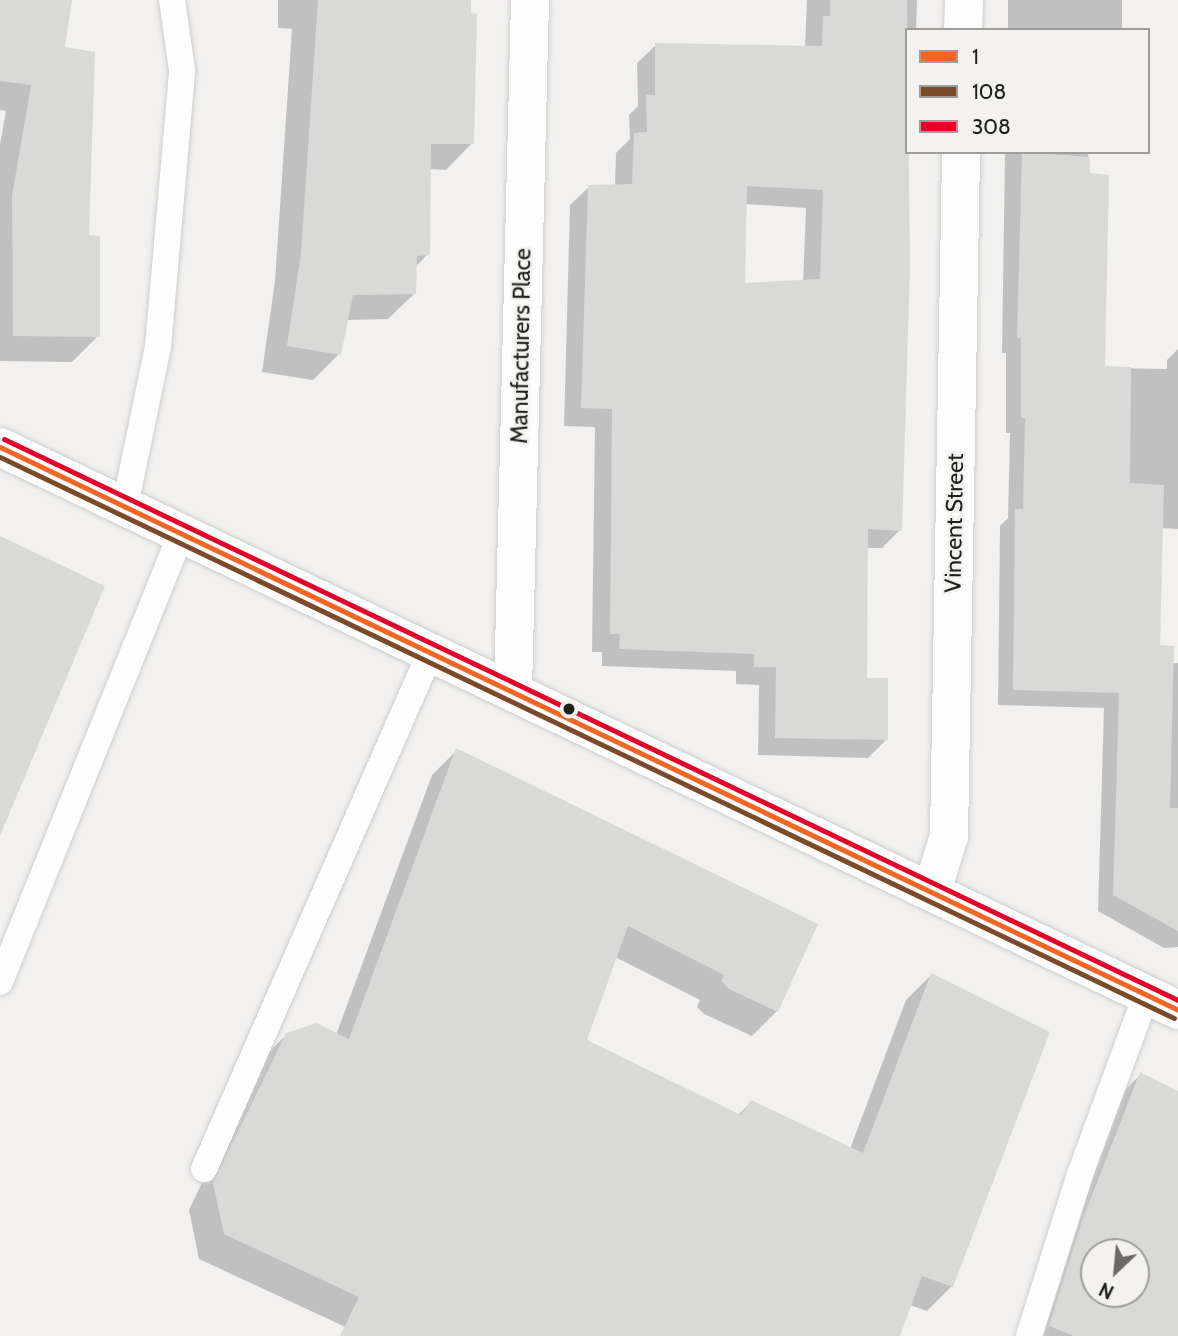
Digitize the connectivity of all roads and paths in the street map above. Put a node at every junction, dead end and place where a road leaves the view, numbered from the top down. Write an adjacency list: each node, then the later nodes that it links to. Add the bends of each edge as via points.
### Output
1 (172, 0): 7 (lane, via 181,70 158,346)
2 (530, 0): 10 (street, Manufacturers Place)
3 (964, 0): 4 (street)
4 (963, 28)
5 (961, 154): 11 (street, Vincent Street, via 949,836)
6 (0, 447): 7 (street)
7 (125, 506): 8 (street)
8 (181, 533): 9 (street); 12 (lane)
9 (431, 651): 10 (street); 14 (lane)
10 (513, 691): 11 (street)
11 (932, 891): 13 (street)
12 (0, 982)
13 (1162, 1004): 15 (lane, via 1080,1174)
14 (204, 1169)
15 (1029, 1336)

